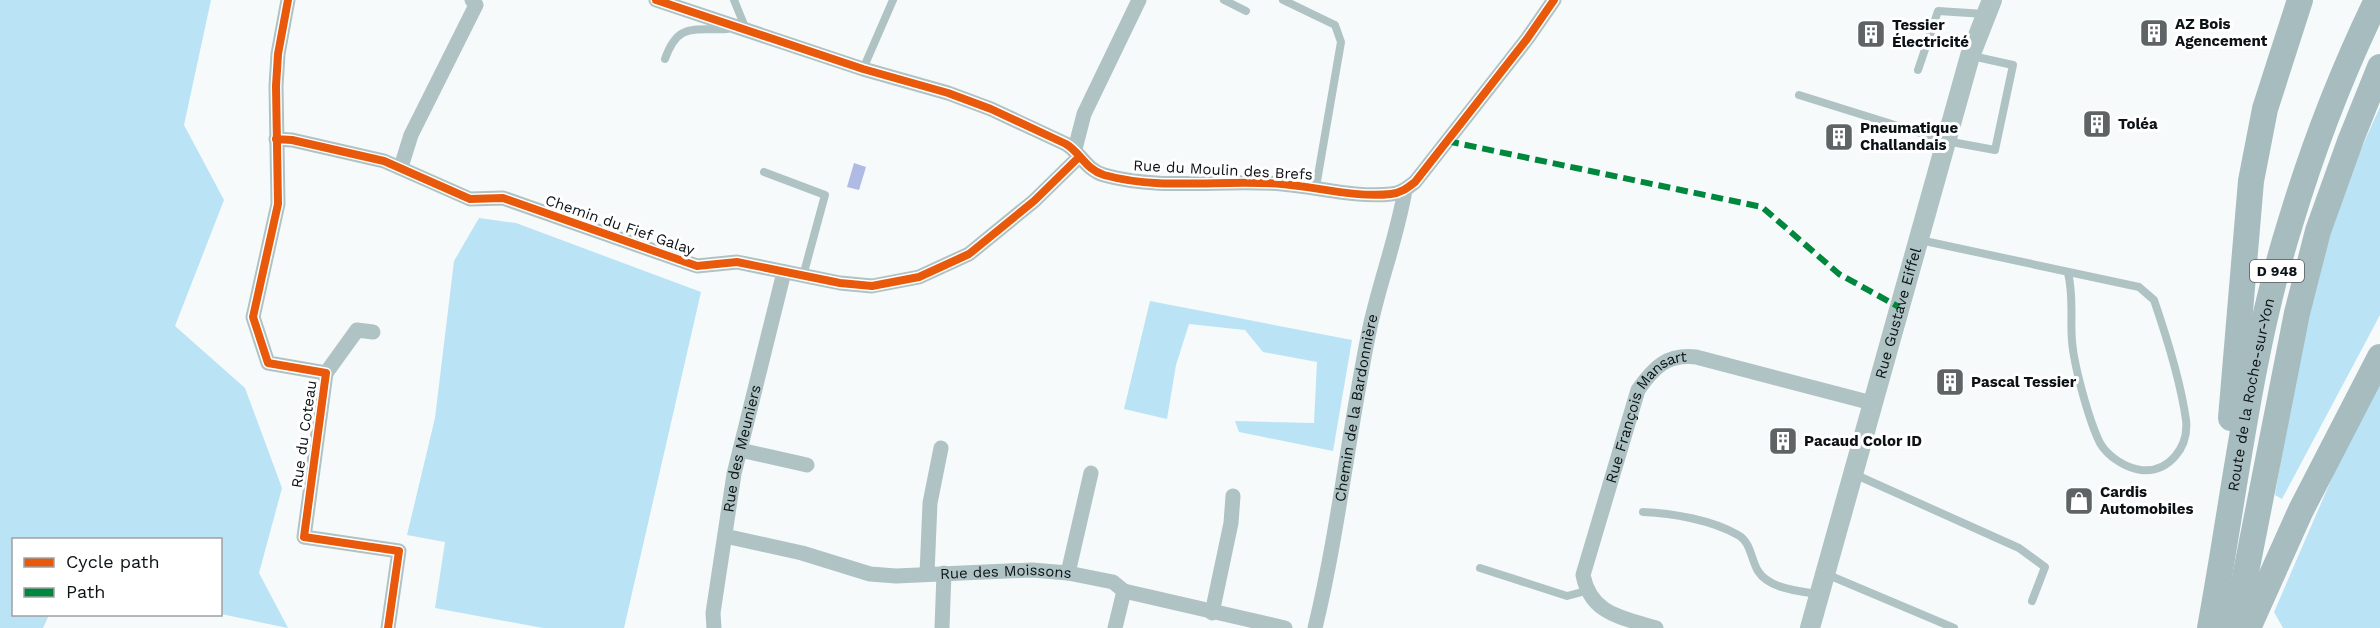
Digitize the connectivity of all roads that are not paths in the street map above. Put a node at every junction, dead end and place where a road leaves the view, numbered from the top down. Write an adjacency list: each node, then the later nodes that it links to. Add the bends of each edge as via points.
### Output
1 (288, 0): 21 (street, Rue du Coteau, via 278,54)
2 (472, 0): 24 (street, via 476,5 411,135)
3 (656, 0): 14 (street, Rue du Moulin des Brefs)
4 (734, 0): 14 (lane)
5 (893, 0): 18 (lane)
6 (1139, 0): 23 (street, via 1084,114)
7 (1224, 0): 13 (lane)
8 (1283, 0): 26 (lane, via 1335,25 1341,42)
9 (1554, 0): 27 (street)
10 (2300, 0): 44 (highway, via 2265,109 2251,181 2231,416)
11 (2377, 0): 44 (highway, Route de la Roche-sur-Yon / D 948, via 2322,130 2289,225 2252,382)
12 (1988, 7): 15 (street, Rue Gustave Eiffel); 19 (lane, via 1938,11)
13 (1246, 11)
14 (745, 27): 16 (lane, via 683,31 671,41); 18 (street, Rue du Moulin des Brefs)
15 (1970, 56): 22 (street, Rue Gustave Eiffel); 22 (lane, via 2013,65 1995,150)
16 (665, 59)
17 (2380, 67): 65 (highway, Route de la Roche-sur-Yon / D 948, via 2318,231 2297,313)
18 (863, 69): 23 (street, Rue du Moulin des Brefs, via 991,108)
19 (1918, 70)
20 (1799, 95): 22 (lane)
21 (276, 139): 24 (street); 34 (street, Rue du Coteau, via 278,204 253,317 268,363)
22 (1946, 141): 28 (street, Rue Gustave Eiffel)
23 (1077, 153): 26 (street, Rue du Moulin des Brefs, via 1095,172 1113,177); 31 (street, Chemin du Fief Galay, via 1034,201 969,254 939,269 872,286)
24 (401, 167): 29 (street, Chemin du Fief Galay, via 470,199 503,198 697,266 737,262)
25 (764, 172): 31 (lane, via 825,195)
26 (1316, 188): 27 (street, Rue du Moulin des Brefs, via 1379,194)
27 (1405, 190): 60 (street, Chemin de la Bardonnière, via 1371,327)
28 (1917, 240): 30 (lane); 35 (street, Rue Gustave Eiffel)
29 (784, 272): 31 (street, Chemin du Fief Galay); 37 (street, Rue des Meuniers)
30 (2068, 273): 30 (lane, via 2139,287 2154,300 2186,422 2183,446 2172,461 2155,470 2129,467 2101,443 2082,391 2072,342 2073,298)
31 (803, 276)
32 (373, 332): 34 (street, Rue du Coteau, via 357,330)
33 (2380, 357): 66 (highway, via 2301,510)
34 (326, 373): 55 (street, Rue du Coteau, via 304,537 399,551)
35 (1872, 403): 40 (street, Rue Gustave Eiffel); 51 (street, Rue François Mansart, via 1696,357 1680,355 1665,360 1651,371 1638,390 1586,556)
36 (941, 448): 49 (street, via 930,503)
37 (740, 450): 38 (street); 43 (street, Rue des Meuniers)
38 (807, 465)
39 (1091, 473): 47 (street)
40 (1852, 474): 48 (street, Rue Gustave Eiffel); 53 (lane, via 2019,548 2044,567)
41 (1233, 496): 54 (street, via 1232,524)
42 (1643, 512): 52 (lane, via 1688,517 1740,536 1751,551 1758,572 1766,579)
43 (725, 536): 49 (street, Rue des Moissons, via 802,553 870,574); 56 (street, Rue des Meuniers)
44 (2224, 555): 64 (highway, Route de la Roche-sur-Yon / D 948)
45 (1480, 568): 51 (lane, via 1567,596)
46 (945, 573): 47 (street, Rue des Moissons); 49 (street, Rue des Moissons); 57 (street)
47 (1068, 573): 50 (street, Rue des Moissons, via 1113,582)
48 (1825, 573): 52 (street, Rue Gustave Eiffel); 63 (lane)
49 (927, 574)
50 (1124, 591): 54 (street, Rue des Moissons); 58 (street)
51 (1586, 591): 61 (street, via 1611,614)
52 (1819, 595): 62 (street, Rue Gustave Eiffel)
53 (2032, 601)
54 (1212, 613): 59 (street, Rue des Moissons)
55 (388, 628)
56 (714, 628)
57 (942, 628)
58 (1115, 628)
59 (1285, 628)
60 (1315, 628)
61 (1656, 628)
62 (1810, 628)
63 (1954, 628)
64 (2210, 628)
65 (2235, 628)
66 (2248, 628)

